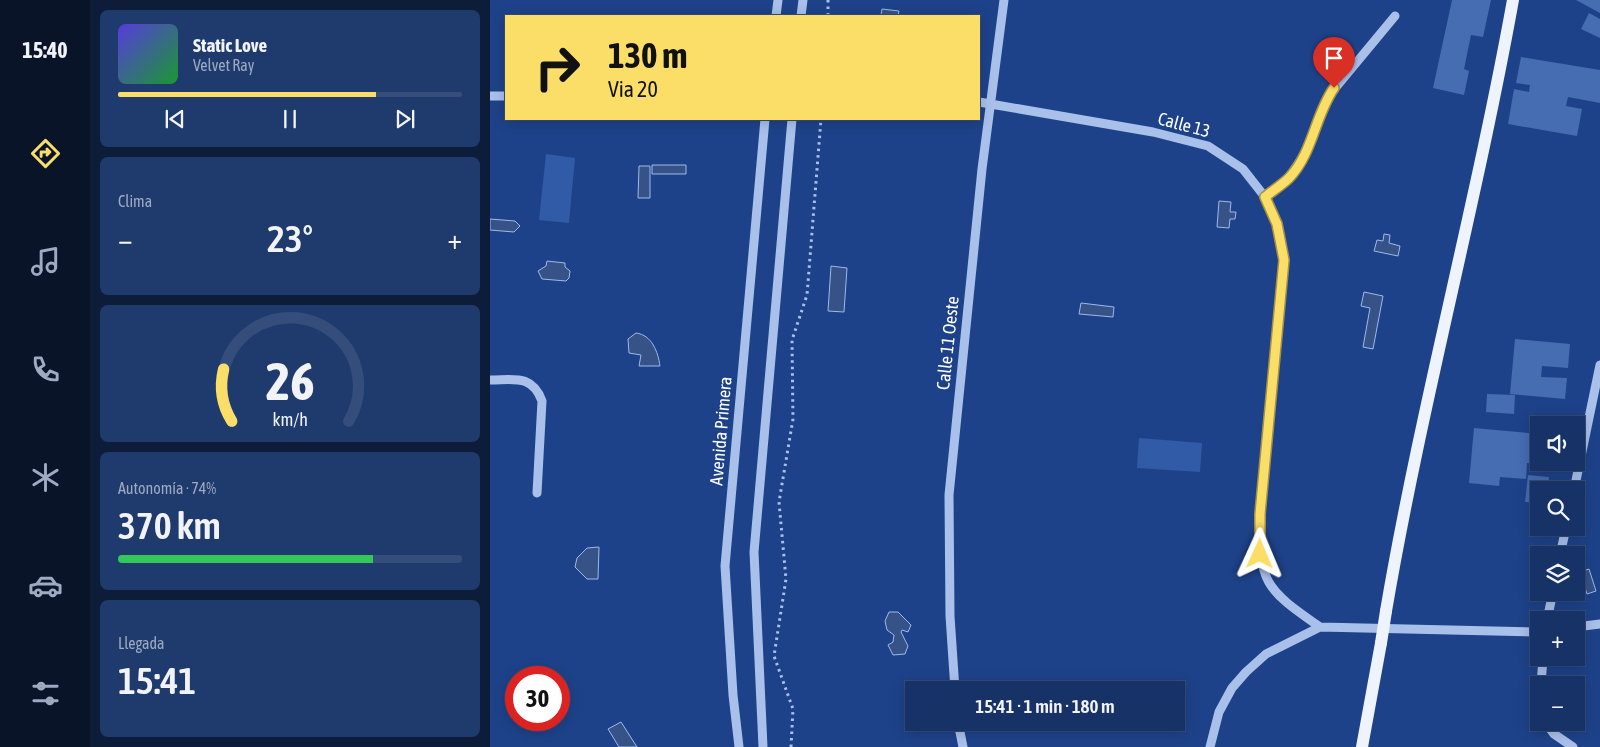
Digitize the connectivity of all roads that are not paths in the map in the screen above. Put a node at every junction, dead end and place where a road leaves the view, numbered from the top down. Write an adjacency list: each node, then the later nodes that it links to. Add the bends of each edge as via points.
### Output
1 (778, 0): 5 (street)
2 (803, 0): 6 (street)
3 (1004, 0): 11 (street, Calle 11 Oeste)
4 (1514, 0): 30 (main road, bridge, via 1448,319 1404,506)
5 (776, 15)
6 (802, 15)
7 (1395, 16): 14 (street, via 1327,98 1304,155 1289,177)
8 (490, 96): 9 (street)
9 (505, 96)
10 (980, 102): 11 (street, Calle 13)
11 (990, 103): 14 (street, Calle 13, via 1153,132 1208,146 1243,169); 23 (street, Calle 11 Oeste, via 949,496)
12 (765, 120): 26 (street, Avenida Primera, via 725,566)
13 (792, 120): 27 (street, via 754,552)
14 (1265, 197): 21 (street, Calle 13, via 1277,224 1284,260 1260,514 1260,554 1273,591)
15 (1600, 365): 17 (street)
16 (490, 380): 18 (street, via 521,380 538,390 542,401)
17 (1576, 481)
18 (537, 493)
19 (1600, 624): 20 (street)
20 (1585, 626)
21 (1320, 627): 22 (street); 29 (street, via 1266,654 1246,672 1232,688 1219,712)
22 (1530, 632)
23 (954, 681)
24 (960, 731): 28 (street)
25 (1552, 731): 31 (street)
26 (739, 747)
27 (763, 747)
28 (963, 747)
29 (1210, 747)
30 (1362, 747)
31 (1573, 747)

